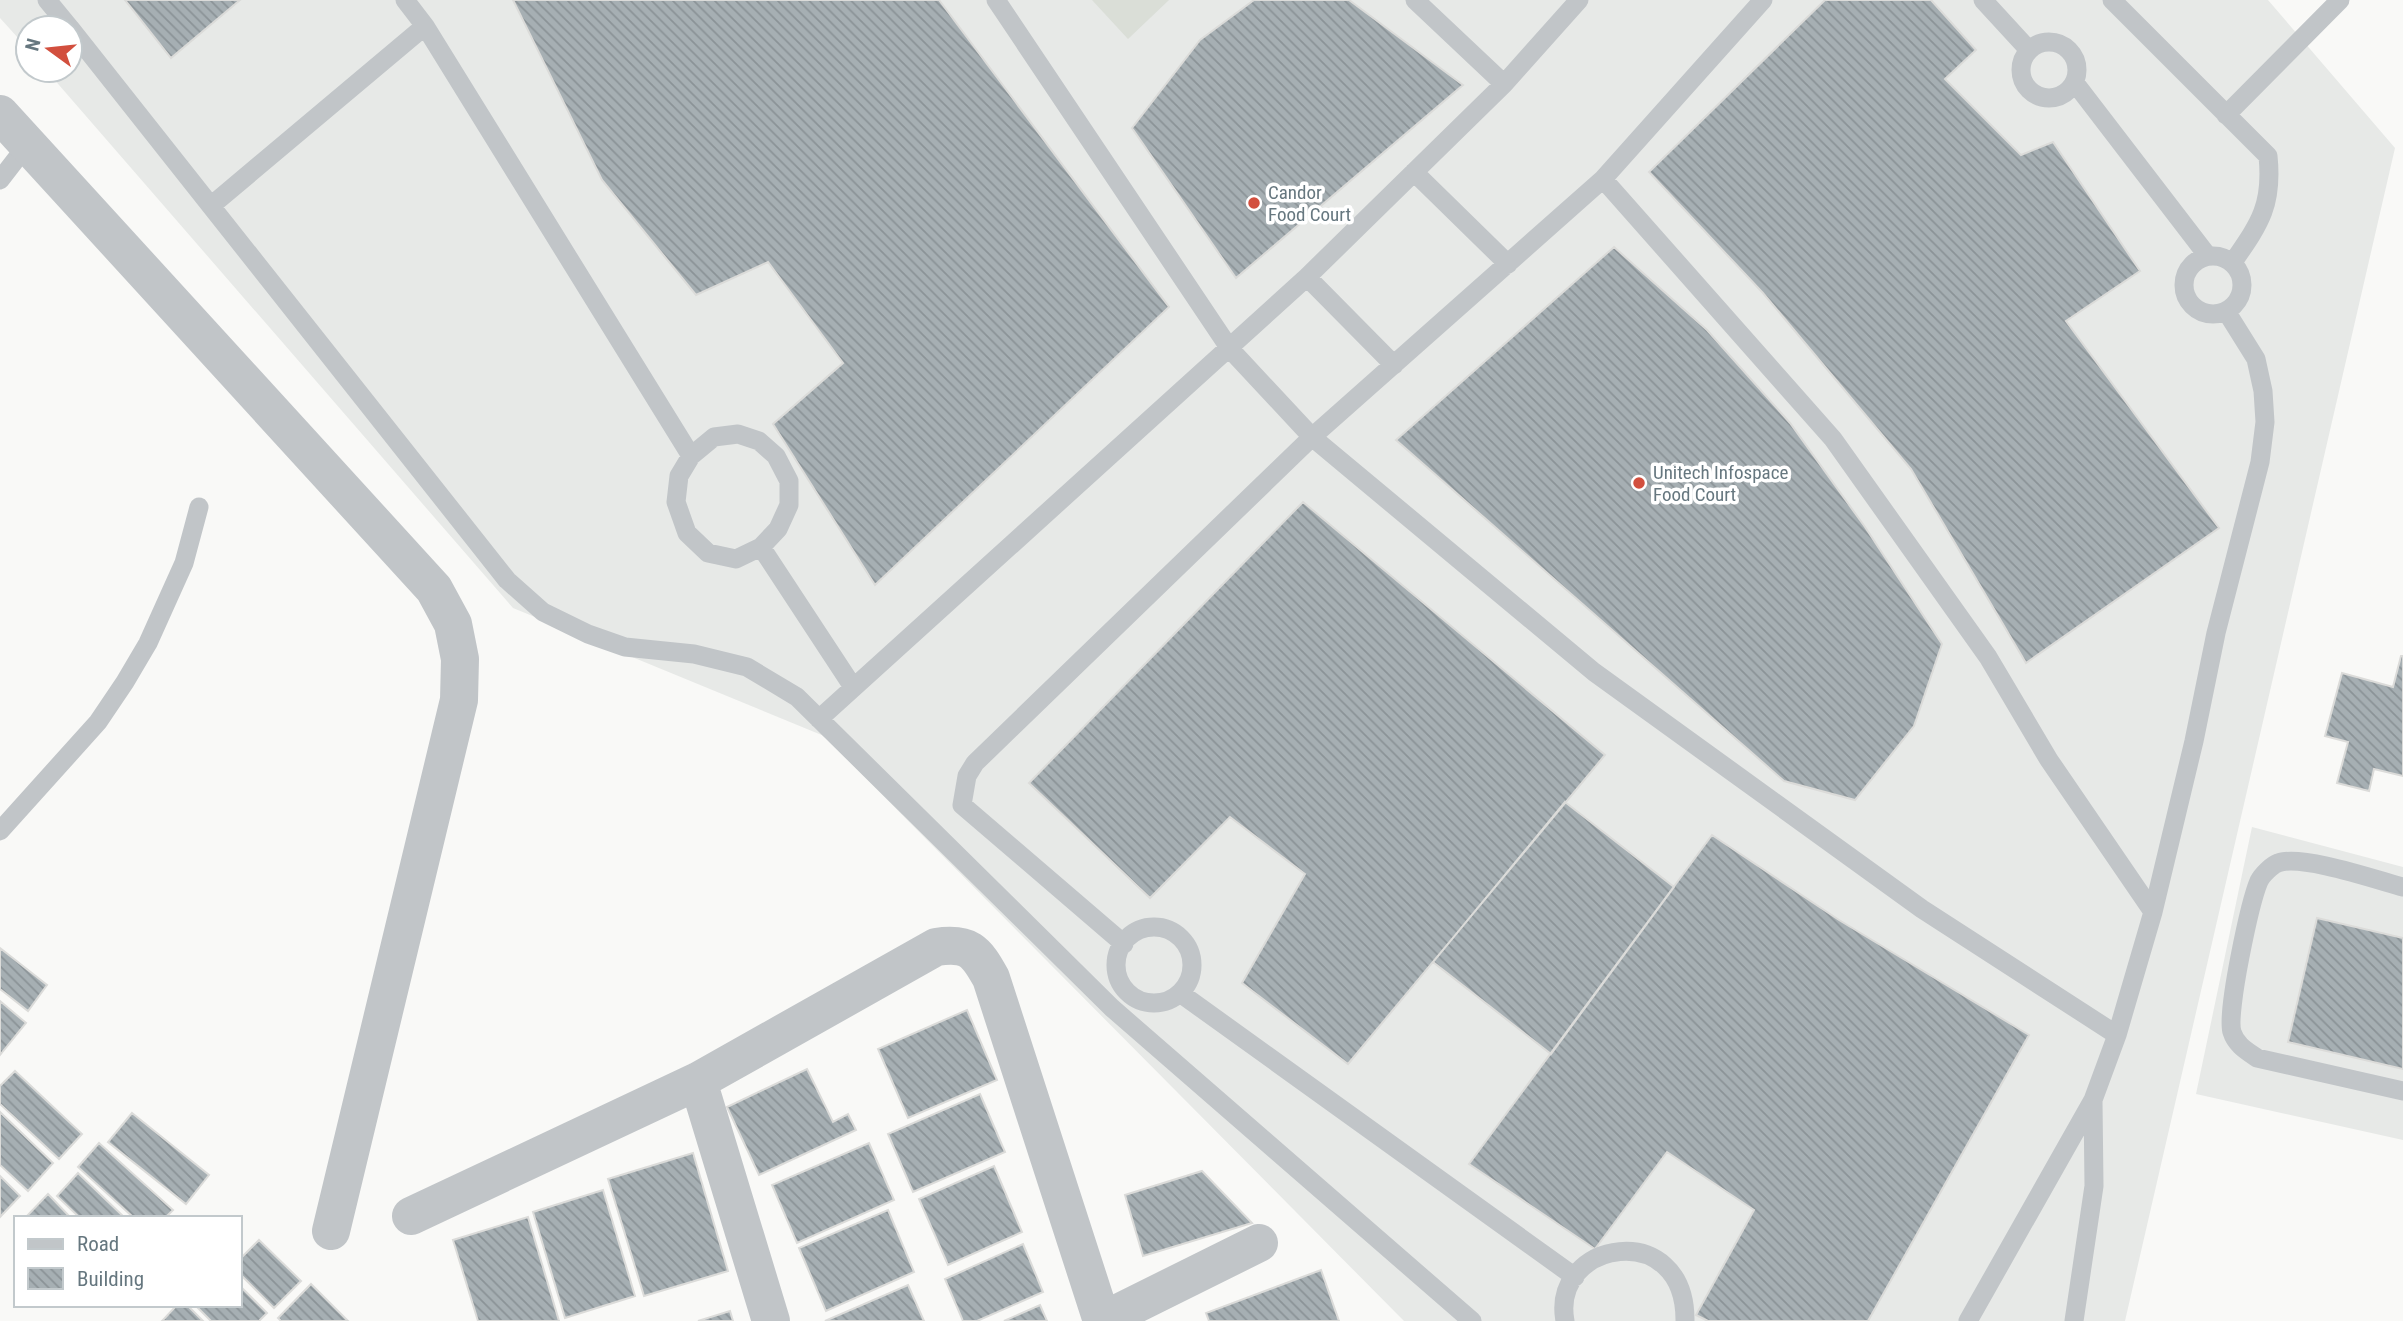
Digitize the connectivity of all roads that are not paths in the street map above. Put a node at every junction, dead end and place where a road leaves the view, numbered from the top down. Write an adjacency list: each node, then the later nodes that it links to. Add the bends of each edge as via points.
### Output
1 (47, 0): 10 (lane)
2 (405, 0): 11 (lane)
3 (996, 0): 28 (lane)
4 (1415, 0): 15 (lane)
5 (1579, 0): 15 (lane)
6 (1763, 0): 20 (lane)
7 (1983, 0): 13 (lane)
8 (2112, 0): 17 (lane)
9 (2340, 0): 17 (lane)
10 (58, 14)
11 (425, 26): 22 (lane); 31 (lane)
12 (84, 45): 22 (lane)
13 (2029, 50): 14 (lane, via 2041,43 2063,45 2076,61); 14 (lane, via 2021,68 2022,79 2036,95 2058,97)
14 (2075, 83): 23 (lane)
15 (1504, 84): 19 (lane)
16 (0, 114): 18 (street)
17 (2226, 115): 24 (lane, via 2268,156 2271,182 2265,211)
18 (27, 145): 21 (lane); 48 (street, via 434,589 453,624 460,659 459,701)
19 (1414, 172): 25 (lane); 26 (lane)
20 (1604, 179): 25 (lane); 38 (lane, via 1833,439 1988,657 2049,760)
21 (0, 180)
22 (212, 205): 35 (lane, via 507,580 543,612 625,647 694,654 747,667 797,697)
23 (2207, 255): 24 (lane); 27 (lane, via 2191,265 2185,294 2206,314)
24 (2233, 262): 27 (lane, via 2243,288 2240,298)
25 (1508, 264): 29 (lane)
26 (1307, 277): 28 (lane); 29 (lane)
27 (2226, 311): 38 (lane, via 2256,359 2265,422 2260,462)
28 (1230, 349): 30 (lane); 34 (lane)
29 (1394, 365): 30 (lane)
30 (1312, 437): 39 (lane, via 967,776 962,805 971,815); 43 (lane, via 1594,672 1922,909)
31 (691, 456): 33 (lane, via 679,477 676,502 687,533 708,553 736,559); 33 (lane, via 714,437 738,434 759,441 776,456 789,481 789,505 778,529)
32 (198, 507): 36 (lane, via 184,563 125,682 98,722)
33 (761, 547): 34 (lane)
34 (853, 687): 35 (lane)
35 (819, 719): 42 (lane)
36 (0, 831)
37 (2403, 887): 45 (lane, via 2300,860 2277,863 2260,878 2253,898 2231,1031 2238,1045 2258,1058)
38 (2153, 912): 43 (lane)
39 (1124, 944): 40 (lane, via 1116,965); 41 (lane, via 1140,929 1155,927 1170,930 1181,939 1190,951 1192,966)
40 (1126, 992): 41 (lane, via 1153,1004); 42 (lane)
41 (1180, 993): 50 (lane)
42 (1112, 1008): 53 (lane)
43 (2117, 1035): 46 (lane)
44 (698, 1081): 47 (street); 51 (street); 52 (street, via 936,947 968,948 980,957 990,978)
45 (2403, 1091)
46 (2093, 1100): 56 (lane); 57 (lane, via 2094,1186)
47 (411, 1216)
48 (331, 1231)
49 (1259, 1243): 52 (street)
50 (1575, 1277): 54 (lane, via 1566,1294); 55 (lane, via 1588,1262 1606,1253 1647,1255 1665,1265 1678,1282 1685,1301)
51 (771, 1321)
52 (1102, 1321)
53 (1472, 1321)
54 (1565, 1321)
55 (1685, 1321)
56 (1968, 1321)
57 (2074, 1321)

